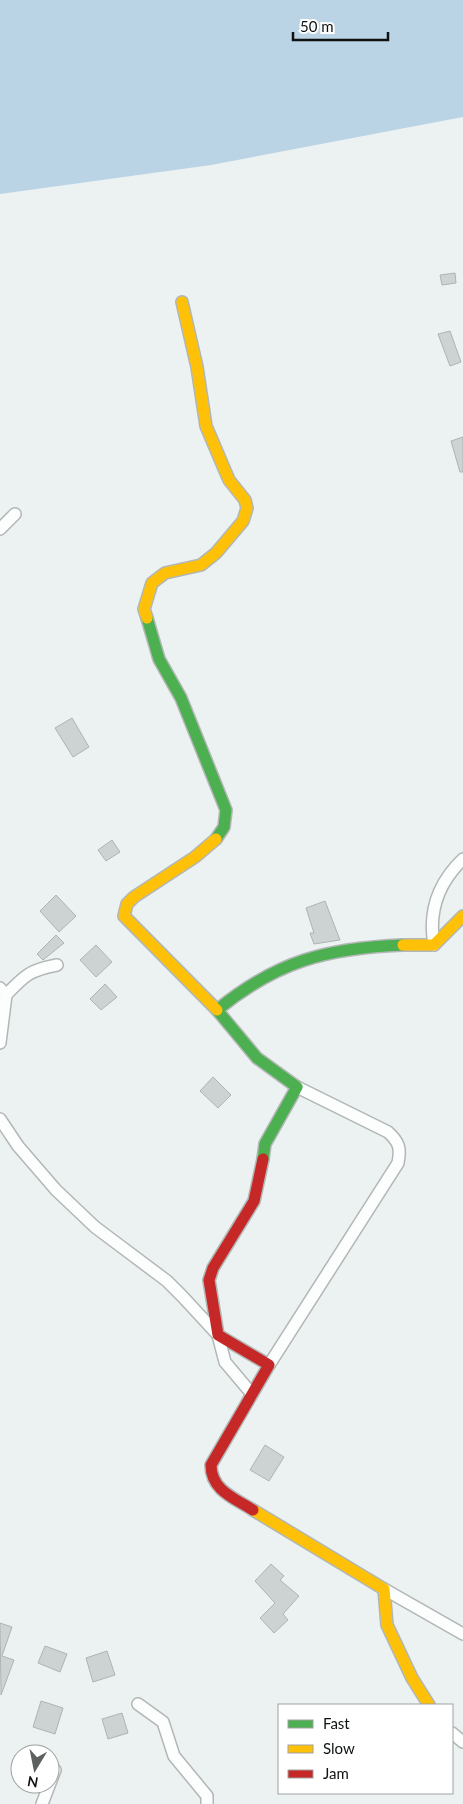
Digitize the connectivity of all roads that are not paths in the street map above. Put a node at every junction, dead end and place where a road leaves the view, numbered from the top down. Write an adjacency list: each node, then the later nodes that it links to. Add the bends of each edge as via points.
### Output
1 (182, 302): 9 (street, via 206,426 229,480 246,500 247,508 243,521 216,553 201,564 165,573 152,583 144,609 159,659 190,721 222,798 226,819 224,828 198,854 134,897 127,904 124,916)
2 (14, 514): 3 (street)
3 (0, 529)
4 (463, 859): 6 (street, via 454,868 431,915)
5 (463, 916): 6 (street)
6 (434, 945): 9 (street, via 356,946 300,959 252,983)
7 (57, 965): 8 (street, via 36,969)
8 (3, 991): 10 (street)
9 (217, 1010): 11 (street, via 257,1058)
10 (0, 1043)
11 (297, 1088): 13 (street, via 265,1144 254,1201 209,1280); 14 (street, via 388,1132 397,1140 400,1151 398,1163)
12 (0, 1118): 13 (street, via 18,1146 56,1190 95,1228 167,1281)
13 (218, 1335): 14 (street); 15 (street, via 225,1362)
14 (269, 1365): 15 (street)
15 (252, 1394): 16 (street, via 211,1465 214,1484)
16 (384, 1589): 17 (street); 19 (street, via 387,1625)
17 (463, 1634)
18 (138, 1704): 22 (street, via 163,1722 174,1756 207,1796)
19 (428, 1704)
20 (453, 1734): 21 (street)
21 (463, 1742)
22 (207, 1804)

